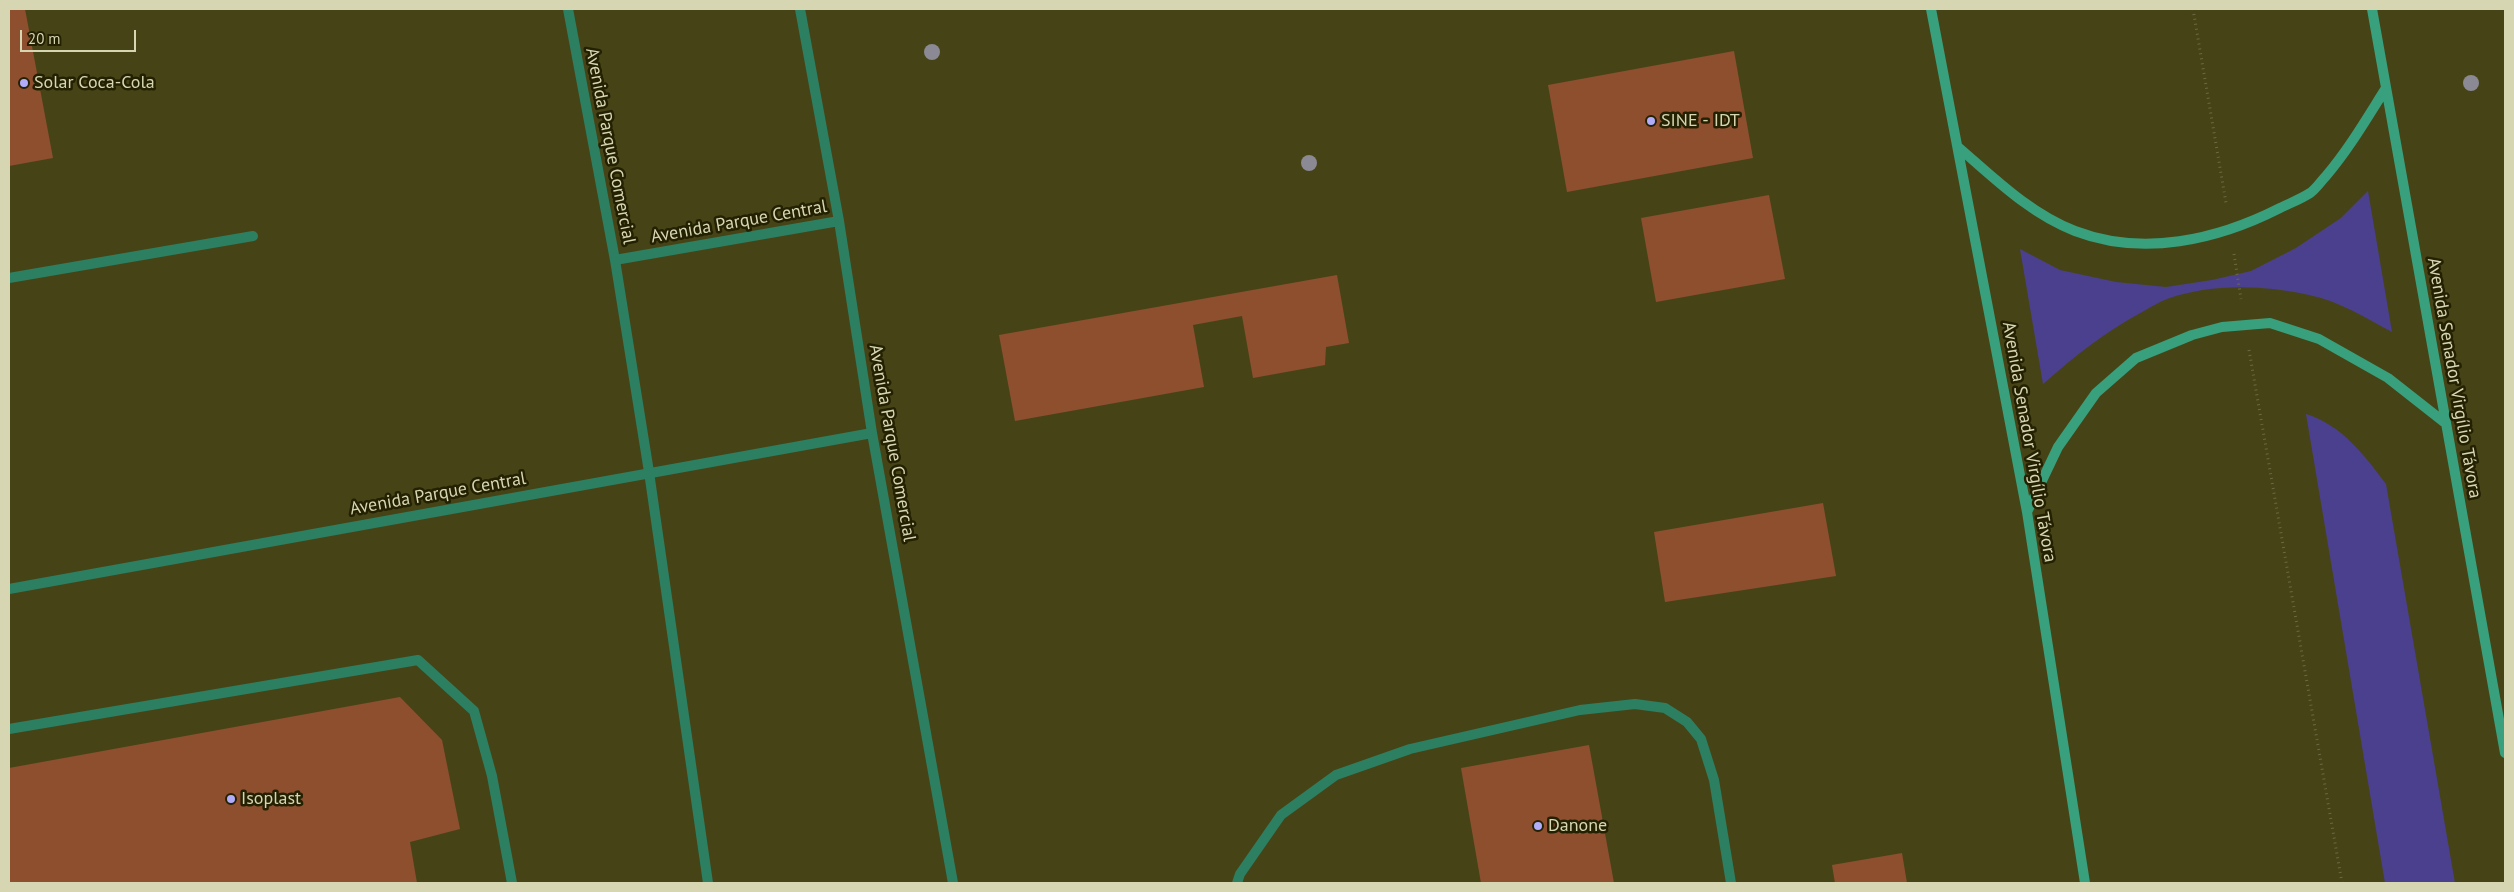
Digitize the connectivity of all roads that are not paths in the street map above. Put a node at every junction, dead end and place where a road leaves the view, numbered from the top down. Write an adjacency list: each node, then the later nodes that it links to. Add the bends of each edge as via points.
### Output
1 (568, 9): 9 (street, Avenida Parque Comercial)
2 (800, 9): 7 (street, Avenida Parque Comercial)
3 (1931, 9): 6 (main road, Avenida Senador Virgílio Távora)
4 (2372, 9): 5 (main road, Avenida Senador Virgílio Távora)
5 (2386, 88): 6 (main road, via 2338,161 2312,192 2245,225 2194,240 2157,244 2119,241 2075,231 2006,188); 11 (main road, Avenida Senador Virgílio Távora)
6 (1958, 147): 14 (main road, Avenida Senador Virgílio Távora)
7 (839, 221): 9 (street, Avenida Parque Central); 12 (street, Avenida Parque Comercial)
8 (254, 236): 10 (street)
9 (615, 260): 13 (street, Avenida Parque Comercial)
10 (9, 278)
11 (2444, 422): 14 (main road, via 2388,378 2319,339 2270,323 2222,327 2192,335 2136,358 2096,393 2058,447); 17 (main road, Avenida Senador Virgílio Távora)
12 (872, 432): 13 (street, Avenida Parque Central); 20 (street, Avenida Parque Comercial)
13 (649, 472): 15 (street, Avenida Parque Central); 19 (street, Avenida Parque Comercial)
14 (2027, 512): 23 (main road, Avenida Senador Virgílio Távora)
15 (9, 589)
16 (9, 729): 18 (street, via 418,660 474,711 492,776)
17 (2505, 753)
18 (512, 883)
19 (708, 883)
20 (953, 883)
21 (1237, 883): 22 (street, via 1281,815 1336,775 1410,749 1580,710 1635,704 1665,708 1687,722 1701,739 1714,780)
22 (1731, 883)
23 (2084, 883)

